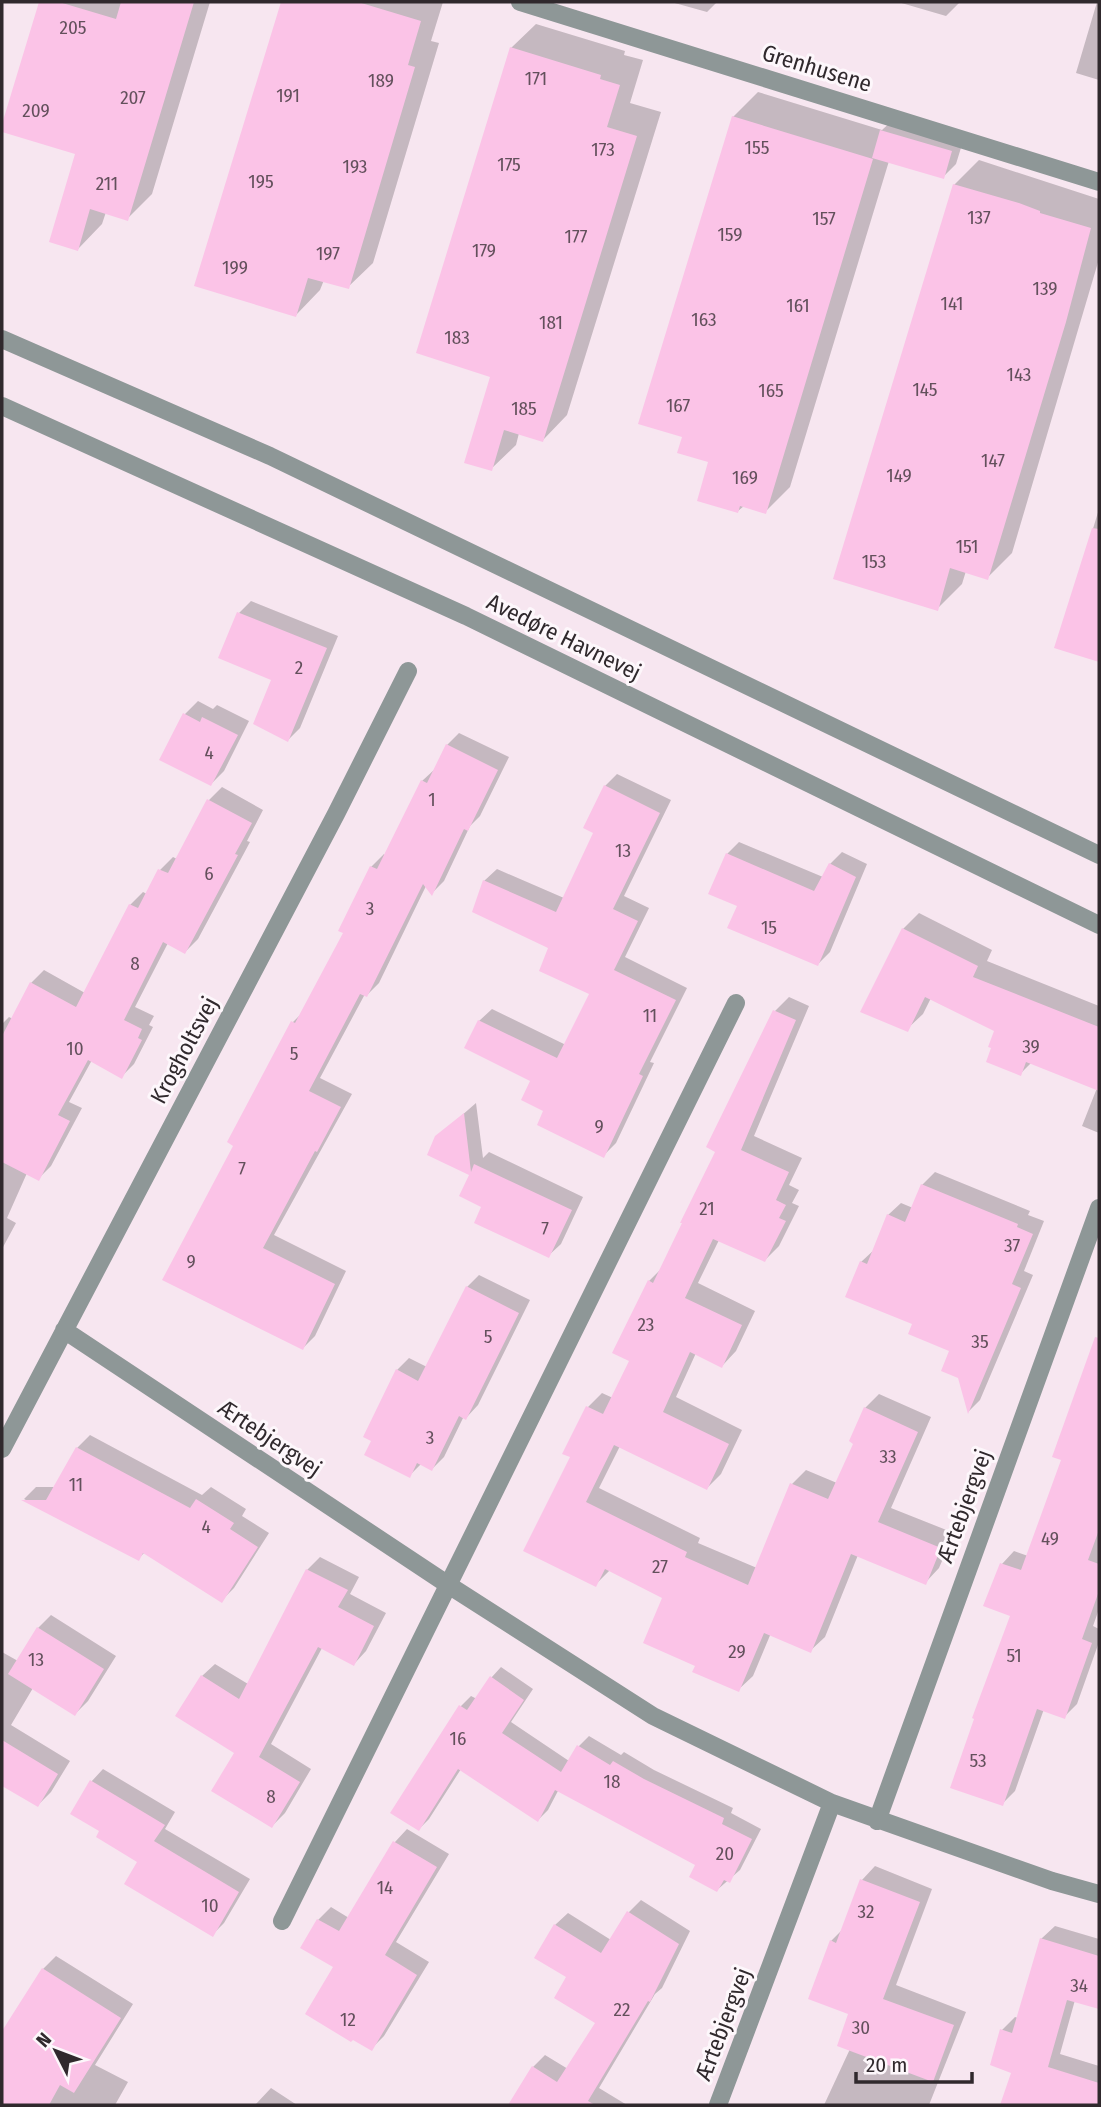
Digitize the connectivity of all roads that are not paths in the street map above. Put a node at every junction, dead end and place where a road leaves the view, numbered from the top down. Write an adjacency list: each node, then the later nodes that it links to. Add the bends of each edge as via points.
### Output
1 (520, 2): 2 (street, Grenhusene)
2 (1099, 181)
3 (2, 339): 6 (street, Avedøre Havnevej, via 270,456)
4 (2, 406): 7 (street, Avedøre Havnevej, via 466,616)
5 (408, 671): 10 (street, Krogholtsvej)
6 (1099, 855)
7 (1099, 925)
8 (736, 1003): 12 (street)
9 (1099, 1208): 14 (street, Ærtebjergvej)
10 (64, 1330): 11 (street, Krogholtsvej); 12 (street, Ærtebjergvej)
11 (2, 1449)
12 (450, 1587): 13 (street, Ærtebjergvej, via 653,1716); 16 (street)
13 (832, 1803): 14 (street, Ærtebjergvej); 17 (street, Ærtebjergvej)
14 (877, 1821): 15 (street, Ærtebjergvej)
15 (1099, 1894)
16 (282, 1921)
17 (718, 2105)

